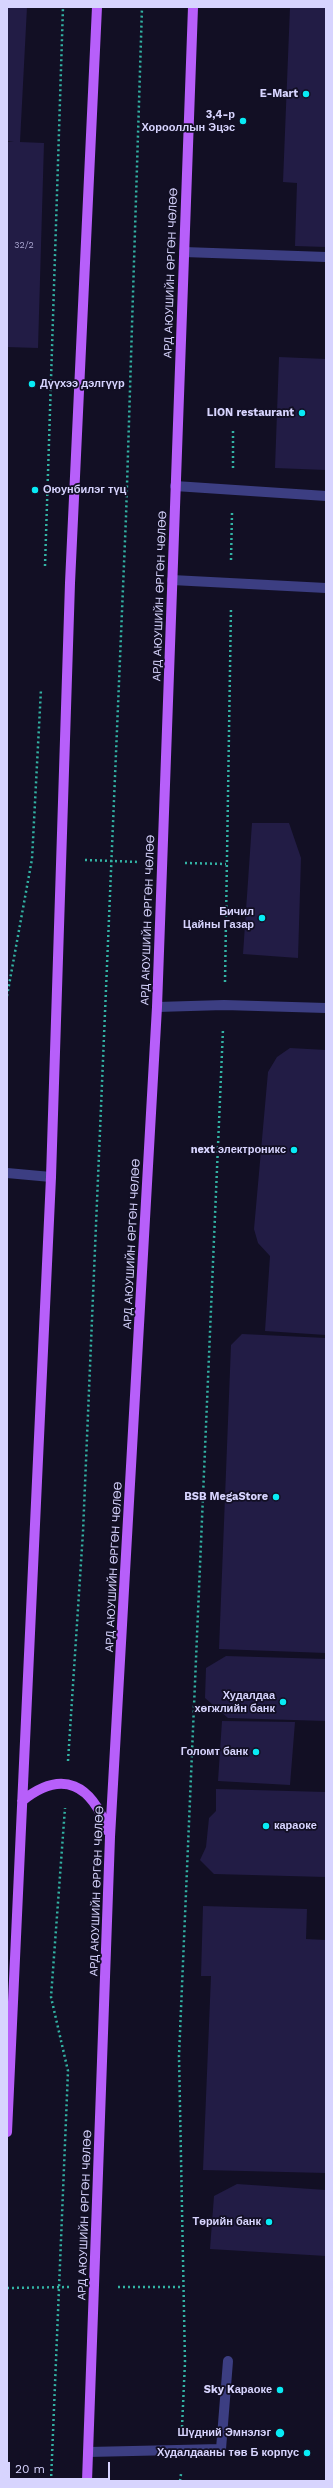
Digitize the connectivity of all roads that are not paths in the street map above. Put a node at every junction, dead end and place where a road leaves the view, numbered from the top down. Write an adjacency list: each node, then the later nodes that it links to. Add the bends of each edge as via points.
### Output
1 (97, 7): 12 (main road, via 70,583)
2 (193, 7): 3 (main road, АРД АЮУШИЙН ӨРГӨН ЧӨЛӨӨ)
3 (184, 252): 4 (street); 5 (main road, АРД АЮУШИЙН ӨРГӨН ЧӨЛӨӨ)
4 (326, 257)
5 (175, 486): 6 (street); 7 (main road, АРД АЮУШИЙН ӨРГӨН ЧӨЛӨӨ)
6 (326, 496)
7 (172, 580): 8 (street); 9 (main road, АРД АЮУШИЙН ӨРГӨН ЧӨЛӨӨ)
8 (326, 588)
9 (157, 1007): 10 (street, via 224,1005); 14 (main road, АРД АЮУШИЙН ӨРГӨН ЧӨЛӨӨ)
10 (326, 1008)
11 (7, 1173): 12 (street)
12 (51, 1178): 13 (main road)
13 (22, 1801): 14 (main road, via 37,1789 52,1784 73,1784 98,1808); 15 (main road)
14 (110, 1837): 17 (main road, АРД АЮУШИЙН ӨРГӨН ЧӨЛӨӨ)
15 (7, 2132)
16 (228, 2360): 17 (street, via 221,2449)
17 (88, 2452): 18 (main road, АРД АЮУШИЙН ӨРГӨН ЧӨЛӨӨ)
18 (87, 2481)

